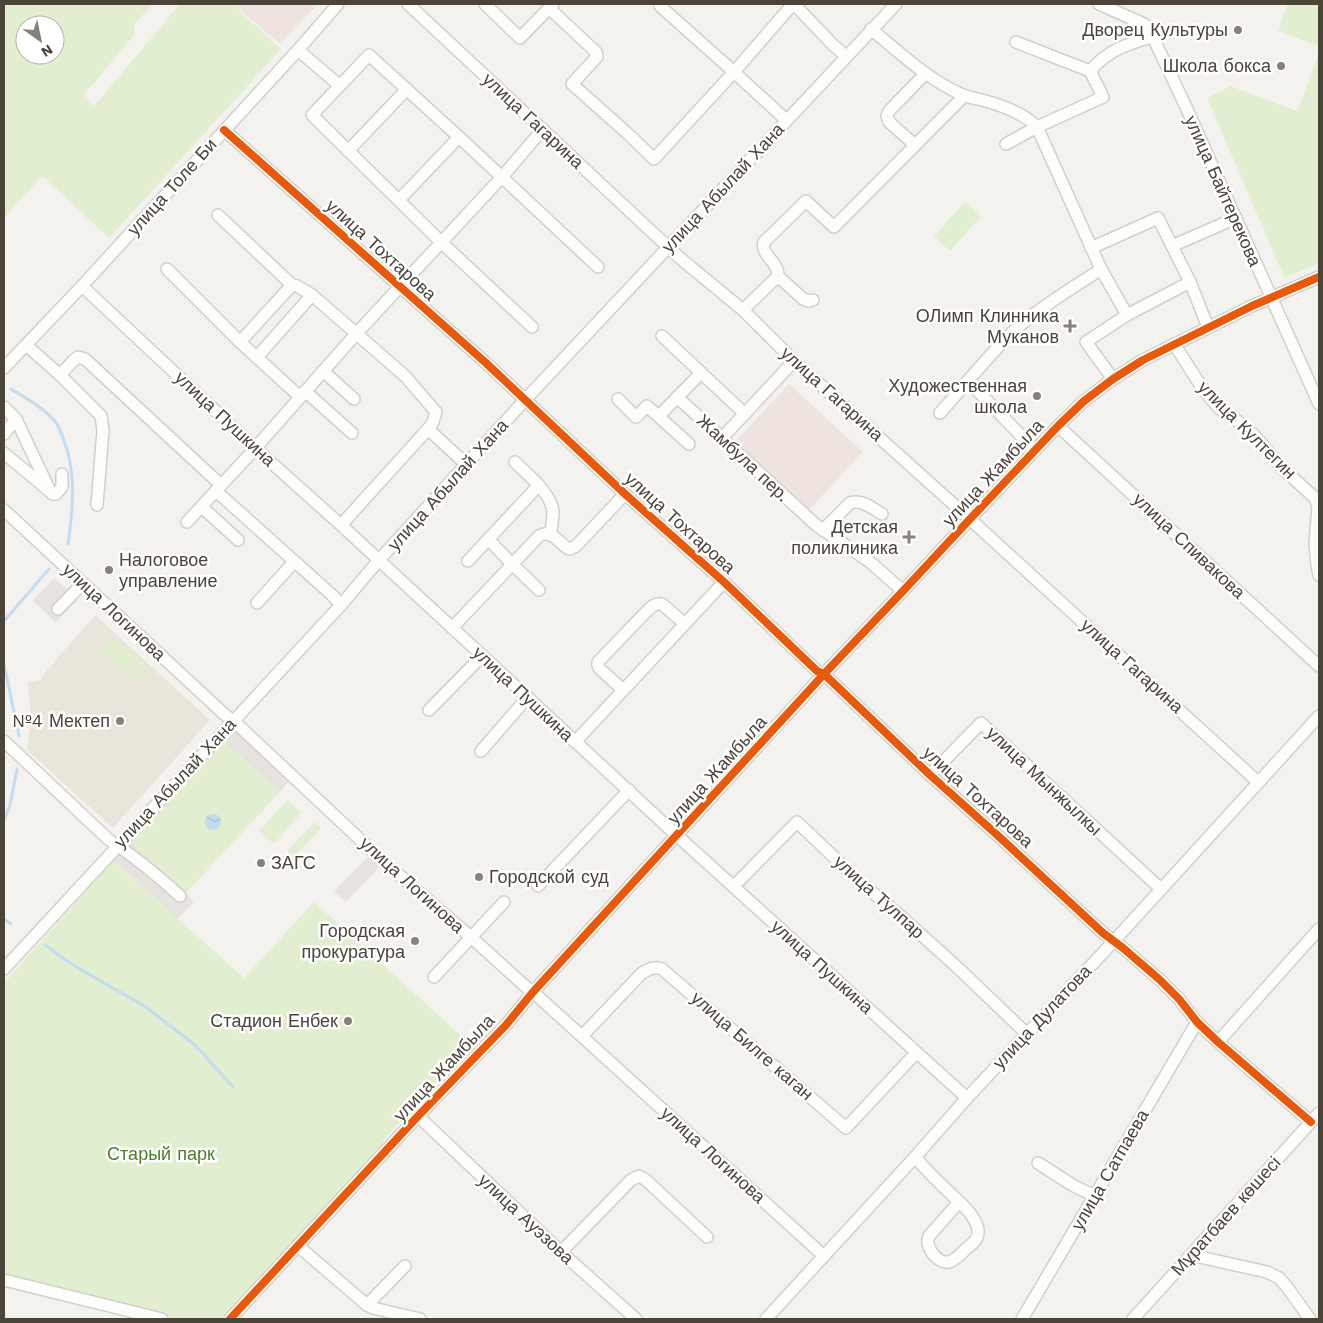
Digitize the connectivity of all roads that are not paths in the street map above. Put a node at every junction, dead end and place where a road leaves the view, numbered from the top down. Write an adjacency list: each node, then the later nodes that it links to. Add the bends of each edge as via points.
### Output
1 (338, 4): 12 (street, улица Толе Би)
2 (408, 4): 22 (street, улица Гагарина)
3 (485, 4): 7 (street, via 520,38)
4 (794, 4): 13 (street); 15 (street)
5 (896, 4): 9 (street, улица Абылай Хана)
6 (1099, 4): 10 (street, улица Байтерекова, via 1147,21)
7 (551, 6): 15 (street, via 596,52 597,57 572,84 654,159)
8 (660, 6): 15 (street)
9 (872, 29): 13 (street, улица Абылай Хана); 16 (street)
10 (1152, 37): 14 (street, via 1112,51); 31 (street, улица Байтерекова)
11 (1016, 42): 14 (street)
12 (298, 50): 17 (street); 23 (street, улица Толе Би)
13 (846, 56): 20 (street, улица Абылай Хана)
14 (1090, 71): 21 (street, via 1103,97)
15 (734, 72): 20 (street)
16 (925, 74): 19 (street); 26 (street, via 887,116 889,122)
17 (339, 85): 18 (street, via 369,54); 27 (street, via 312,115)
18 (407, 89): 24 (street); 27 (street)
19 (964, 96): 21 (street, via 1003,107); 26 (street)
20 (786, 120): 34 (street, улица Абылай Хана)
21 (1037, 127): 25 (street); 35 (street)
22 (543, 129): 28 (street); 34 (street, улица Гагарина)
23 (224, 130): 43 (street, улица Толе Би); 44 (street, улица Тохтарова)
24 (459, 137): 28 (street); 29 (street)
25 (1006, 144)
26 (914, 145): 39 (street, via 834,227 806,202 764,242 764,250 778,269)
27 (348, 151): 29 (street)
28 (502, 177): 32 (street); 36 (street)
29 (399, 200): 32 (street)
30 (218, 215): 42 (street)
31 (1236, 218): 33 (street); 46 (street, улица Байтерекова)
32 (441, 242): 44 (street); 50 (street)
33 (1172, 246): 35 (street, via 1158,218); 41 (street)
34 (669, 247): 48 (street, улица Гагарина); 69 (street, улица Абылай Хана)
35 (1091, 248): 38 (street)
36 (598, 266)
37 (167, 269): 54 (street)
38 (1100, 269): 49 (street); 64 (street, via 1019,326)
39 (778, 276): 47 (street, via 803,299); 48 (street)
40 (1319, 277): 46 (street, улица Жамбыла)
41 (1190, 282): 49 (street); 51 (street)
42 (292, 285): 45 (street); 54 (street)
43 (82, 286): 56 (street, улица Толе Би); 82 (street, улица Пушкина)
44 (400, 286): 52 (street); 69 (street, улица Тохтарова)
45 (312, 295): 52 (street); 57 (street)
46 (1272, 297): 51 (street, улица Жамбыла); 70 (street, улица Байтерекова)
47 (813, 300)
48 (743, 310): 58 (street, улица Гагарина)
49 (1127, 315): 63 (street, via 1086,342)
50 (532, 327)
51 (1208, 327): 55 (street, улица Жамбыла)
52 (356, 334): 60 (street); 77 (street, via 405,376 433,408 436,412 434,422)
53 (662, 336): 61 (street)
54 (240, 342): 57 (street)
55 (1174, 344): 63 (street, улица Жамбыла); 107 (street, улица Култегин, via 1220,409 1254,435 1315,498 1318,506 1315,543)
56 (26, 345): 59 (street, улица Толе Би); 62 (street)
57 (257, 357): 65 (street)
58 (794, 362): 73 (street); 96 (street, улица Гагарина)
59 (4, 368)
60 (322, 371): 65 (street); 67 (street)
61 (700, 372): 66 (street); 73 (street)
62 (60, 375): 89 (street, via 78,357 85,359); 92 (street, via 100,416 103,430)
63 (1113, 379): 76 (street, улица Жамбыла)
64 (968, 381): 72 (street); 83 (street)
65 (302, 394): 78 (street); 82 (street)
66 (677, 398): 74 (street); 80 (street, Жамбула пер.)
67 (354, 399)
68 (618, 399): 74 (street, via 636,417 647,406)
69 (525, 400): 86 (street, улица Абылай Хана); 91 (street, улица Тохтарова)
70 (1319, 404)
71 (4, 407): 75 (street)
72 (940, 413)
73 (745, 414): 80 (street)
74 (659, 416): 81 (street)
75 (16, 419): 79 (street); 90 (street)
76 (1058, 426): 83 (street, улица Жамбыла); 118 (street, улица Спивакова)
77 (428, 429): 86 (street); 98 (street)
78 (352, 433)
79 (4, 434)
80 (722, 438): 99 (street, Жамбула пер.)
81 (689, 444)
82 (255, 448): 89 (street); 98 (street, улица Пушкина)
83 (1035, 450): 96 (street, улица Жамбыла)
84 (4, 453): 90 (street)
85 (515, 462): 88 (street)
86 (467, 465): 103 (street, улица Абылай Хана)
87 (62, 474): 90 (street, via 62,487 56,494)
88 (539, 486): 100 (street, via 553,510); 102 (street)
89 (219, 488): 93 (street); 105 (street)
90 (51, 493)
91 (625, 494): 100 (street, via 576,546 567,548); 108 (street, улица Тохтарова)
92 (97, 506)
93 (202, 506): 97 (street); 101 (street)
94 (4, 510): 109 (street, улица Логинова)
95 (882, 514): 99 (street, via 860,502 850,503)
96 (970, 519): 111 (street, улица Жамбыла); 129 (street, улица Гагарина)
97 (187, 522)
98 (341, 525): 103 (street, улица Пушкина)
99 (823, 530): 111 (street, Жамбула пер., via 870,562)
100 (551, 535): 106 (street, via 544,533 539,536)
101 (238, 540)
102 (489, 540): 104 (street); 106 (street)
103 (379, 560): 113 (street, улица Абылай Хана); 116 (street, улица Пушкина)
104 (468, 561)
105 (294, 562): 112 (street); 113 (street)
106 (512, 564): 110 (street); 116 (street)
107 (1319, 575)
108 (724, 582): 115 (street); 119 (street, улица Тохтарова, via 817,671)
109 (83, 583): 114 (street); 124 (street, улица Логинова)
110 (539, 590)
111 (903, 591): 119 (street, улица Жамбыла)
112 (257, 603)
113 (341, 605): 124 (street, улица Абылай Хана)
114 (58, 608)
115 (684, 623): 120 (street); 120 (street, via 662,604 654,605 598,662 599,668)
116 (452, 628): 117 (street, улица Пушкина)
117 (482, 656): 121 (street, улица Пушкина); 122 (street)
118 (1319, 666)
119 (824, 674): 128 (street, улица Тохтарова); 131 (street, улица Жамбыла)
120 (623, 690): 126 (street)
121 (527, 698): 126 (street, улица Пушкина); 127 (street)
122 (429, 710)
123 (1319, 716): 129 (street, улица Дулатова)
124 (232, 721): 132 (street, улица Абылай Хана); 139 (street, улица Логинова, via 384,862)
125 (4, 741): 132 (street)
126 (576, 742): 130 (street, улица Пушкина)
127 (480, 751)
128 (930, 775): 135 (street, улица Мынжылкы, via 981,723); 140 (street, улица Тохтарова)
129 (1258, 782): 135 (street, улица Дулатова)
130 (630, 790): 131 (street, улица Пушкина); 133 (street)
131 (678, 835): 134 (street, улица Пушкина); 143 (street, улица Жамбыла)
132 (117, 845): 136 (street); 141 (street, улица Абылай Хана)
133 (538, 886)
134 (734, 886): 145 (street, улица Тулпар, via 797,822); 148 (street, улица Пушкина)
135 (1161, 888): 140 (street, улица Дулатова)
136 (180, 896)
137 (504, 902): 139 (street)
138 (1319, 928): 147 (street)
139 (472, 938): 142 (street); 143 (street, улица Логинова)
140 (1114, 941): 144 (street, улица Тохтарова, via 1160,980); 145 (street, улица Дулатова)
141 (4, 969)
142 (434, 977)
143 (533, 992): 146 (street, улица Логинова); 151 (street, улица Жамбыла, via 506,1025)
144 (1198, 1022): 147 (street); 155 (street, улица Сатпаева)
145 (1026, 1034): 149 (street, улица Дулатова)
146 (582, 1036): 148 (street, улица Билге каган, via 642,973 657,967 846,1128); 160 (street, улица Логинова)
147 (1218, 1042): 152 (street)
148 (916, 1053): 149 (street, улица Пушкина)
149 (967, 1098): 153 (street, улица Дулатова)
150 (1319, 1113): 152 (street, Мұратбаев көшесі)
151 (418, 1116): 158 (street, улица Жамбыла); 159 (street, улица Ауэзова)
152 (1311, 1122): 161 (street, Мұратбаев көшесі)
153 (915, 1157): 156 (street); 160 (street, улица Дулатова)
154 (1038, 1163): 155 (street)
155 (1095, 1196): 170 (street, улица Сатпаева)
156 (959, 1202): 156 (street, via 977,1225 978,1236 953,1260 942,1262 931,1252 927,1240)
157 (707, 1237): 159 (street, via 639,1176 631,1180)
158 (298, 1246): 164 (street); 166 (street, улица Жамбыла)
159 (561, 1252): 168 (street, улица Ауэзова)
160 (824, 1256): 169 (street, улица Дулатова)
161 (1191, 1256): 171 (street, Мұратбаев көшесі); 172 (street, via 1267,1272 1279,1278)
162 (404, 1266): 164 (street)
163 (4, 1280): 165 (street)
164 (367, 1305): 167 (street)
165 (162, 1319)
166 (230, 1319)
167 (420, 1319)
168 (636, 1319)
169 (766, 1319)
170 (1022, 1319)
171 (1134, 1319)
172 (1310, 1319)

